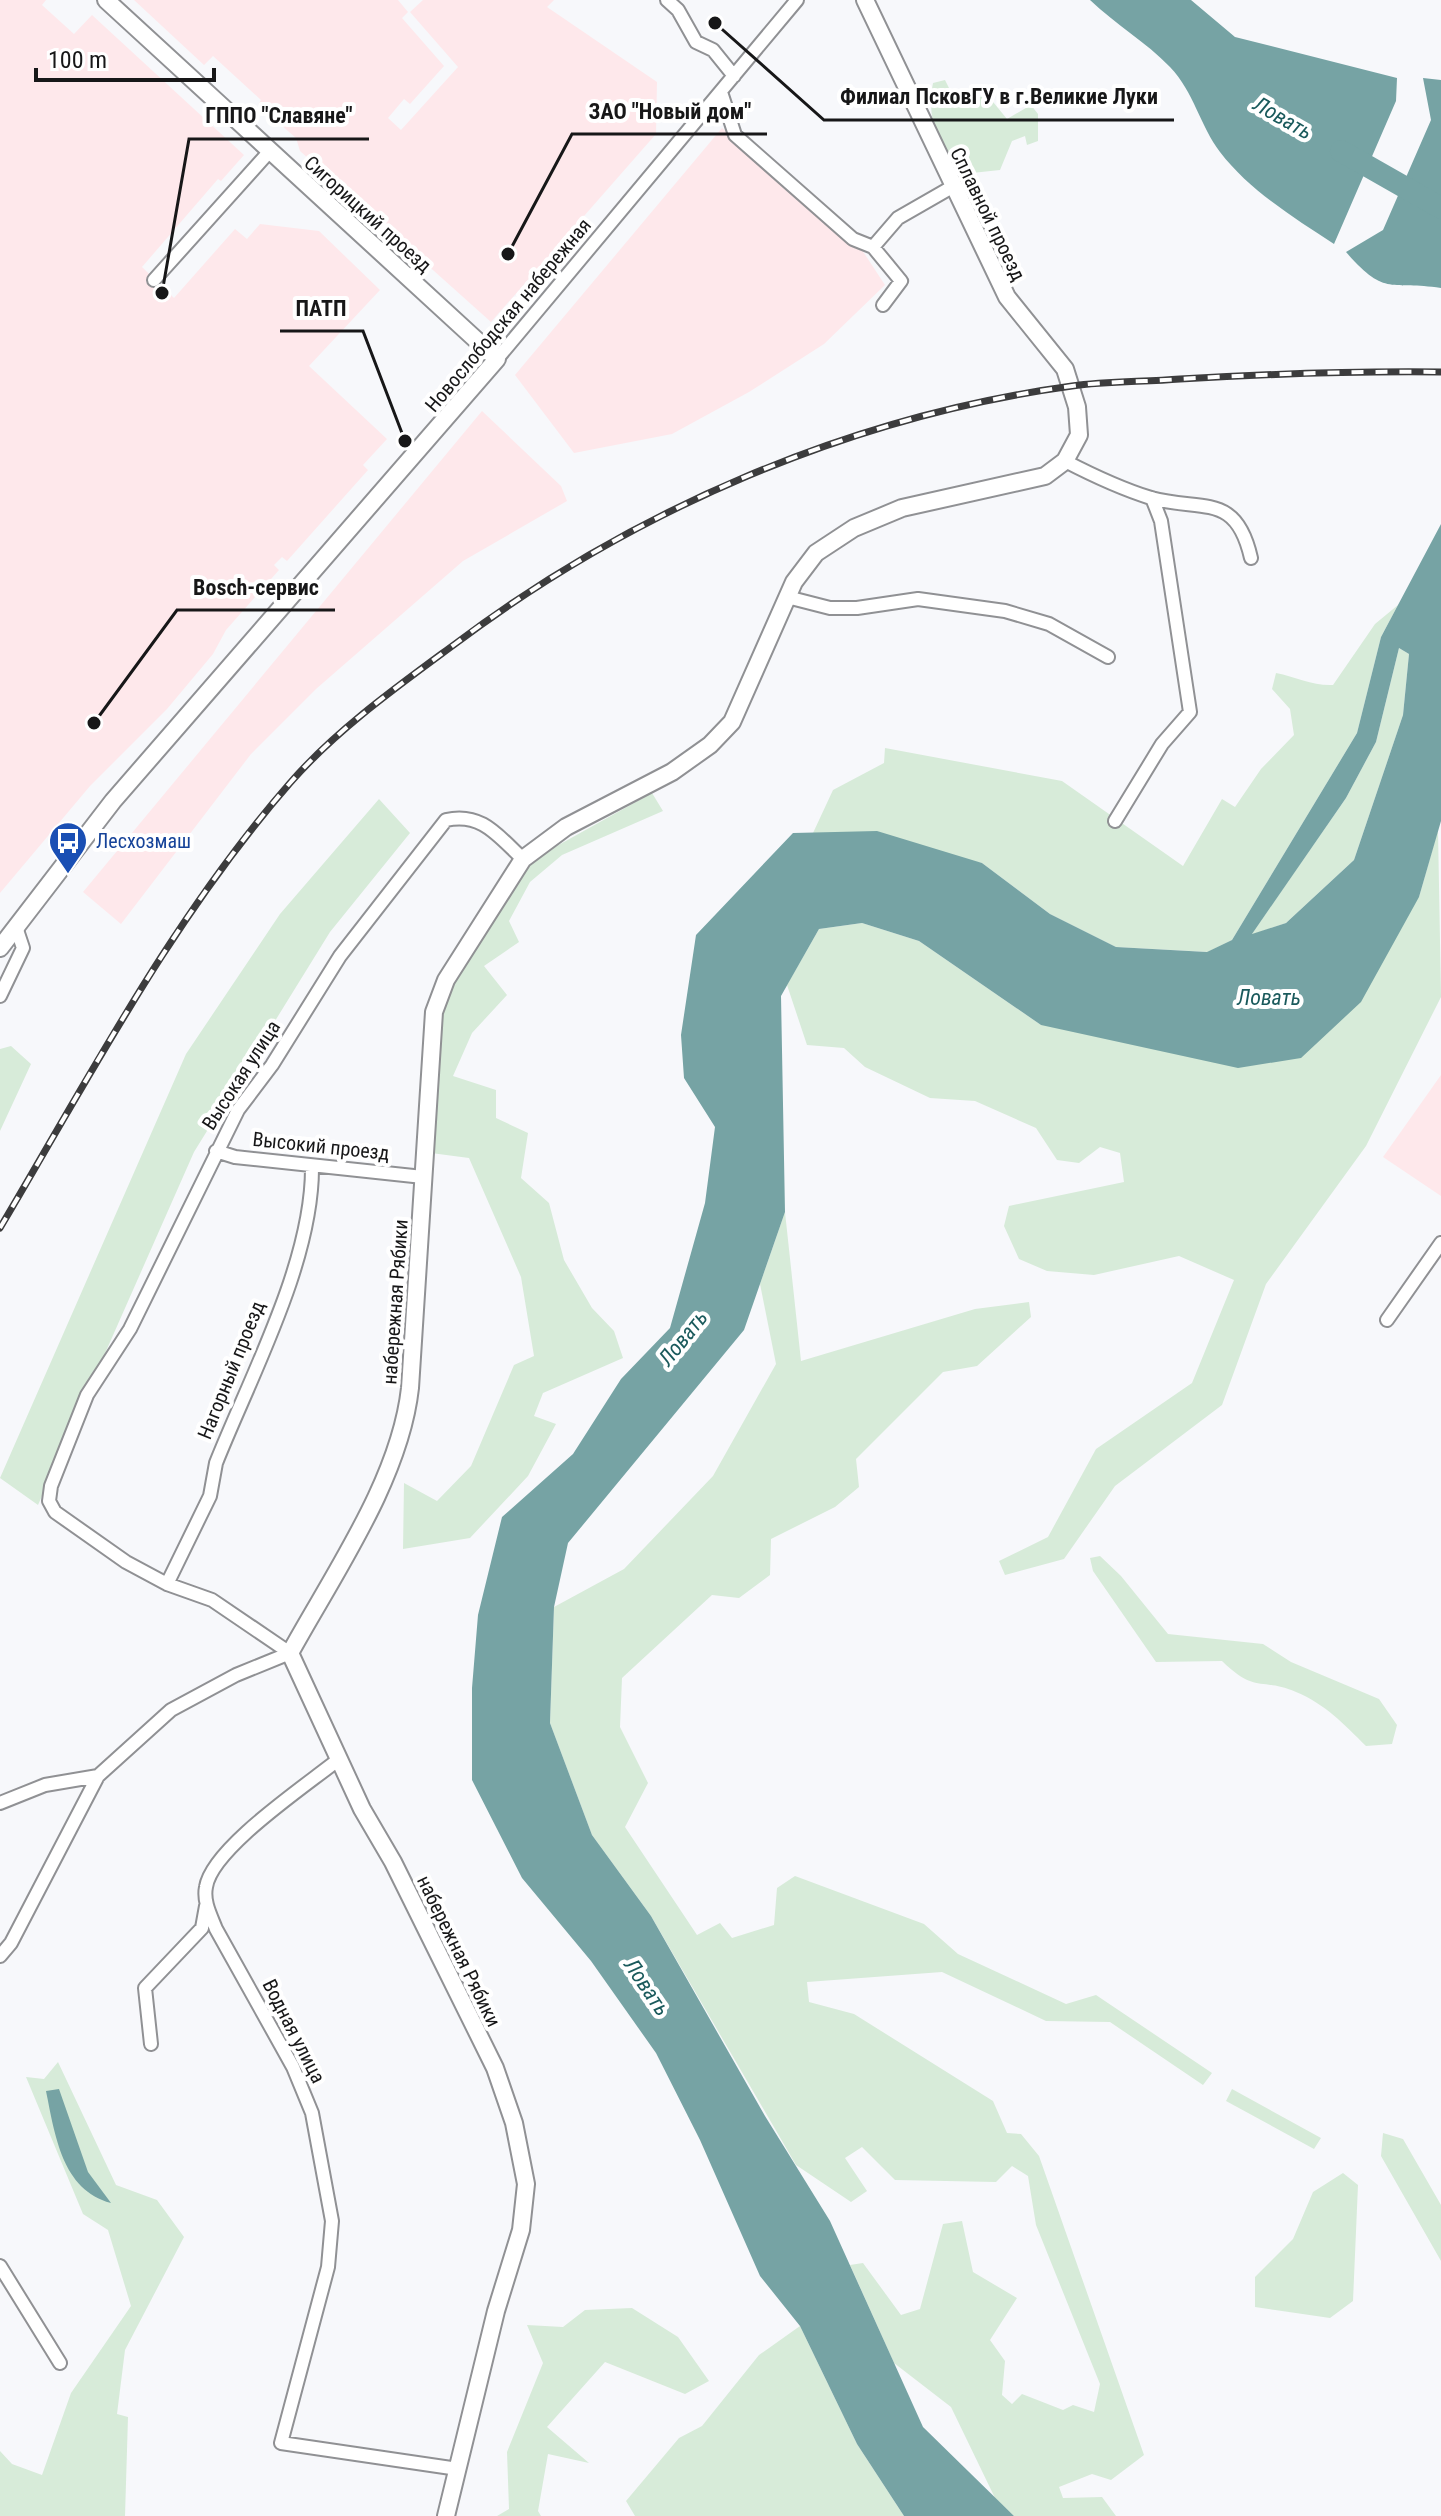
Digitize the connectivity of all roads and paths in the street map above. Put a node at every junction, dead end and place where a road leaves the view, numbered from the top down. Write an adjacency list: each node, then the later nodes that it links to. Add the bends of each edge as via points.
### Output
1 (106, 0): 7 (street, Сигорицкий проезд)
2 (667, 0): 5 (street, via 696,42 713,50)
3 (797, 0): 5 (street, Новослободская набережная)
4 (865, 0): 8 (street, Сплавной проезд)
5 (734, 76): 6 (street, Новослободская набережная)
6 (721, 92): 9 (street, via 735,135 853,239); 12 (street, Новослободская набережная)
7 (269, 152): 10 (street); 12 (street, Сигорицкий проезд)
8 (952, 187): 9 (street, via 898,218); 13 (street, Сплавной проезд, via 1007,297 1065,369 1074,391 1079,435)
9 (873, 247): 11 (street, via 901,281)
10 (154, 280)
11 (883, 305)
12 (497, 359): 20 (street, Новослободская набережная, via 113,801)
13 (1065, 461): 14 (street); 16 (street, набережная Рябики, via 1045,476 902,508 854,528 816,553)
14 (1152, 498): 15 (street, via 1217,507 1246,534); 18 (street, via 1161,521 1190,712 1162,744)
15 (1251, 558)
16 (787, 597): 17 (street, via 830,608 918,599 1005,611 1049,624); 19 (street, набережная Рябики, via 732,722 710,745 672,772 566,827)
17 (1108, 657)
18 (1115, 821)
19 (523, 859): 23 (street, Высокая улица, via 482,822 464,816 446,820 340,956); 25 (street, набережная Рябики, via 439,996)
20 (16, 927): 21 (street, Новослободская набережная); 22 (street, via 23,948)
21 (0, 948)
22 (0, 996)
23 (216, 1151): 24 (street, Высокий проезд); 28 (street, Высокая улица, via 130,1329 87,1395 49,1501 55,1512 126,1562)
24 (312, 1166): 25 (street, Высокий проезд); 28 (street, Нагорный проезд, via 312,1196 296,1264 216,1463 210,1496)
25 (423, 1177): 29 (street, набережная Рябики, via 410,1388 400,1442)
26 (1441, 1243): 27 (street)
27 (1387, 1320)
28 (167, 1584): 29 (street, via 212,1600)
29 (290, 1653): 30 (street, набережная Рябики); 31 (street, via 171,1710)
30 (339, 1759): 33 (street, via 237,1841 214,1867); 38 (street, набережная Рябики, via 495,2068 514,2123 526,2184 521,2230)
31 (98, 1776): 32 (street, via 45,1785); 34 (street)
32 (0, 1803)
33 (206, 1906): 35 (street, via 202,1928 145,1988); 38 (street, Водная улица, via 293,2067 312,2113 332,2221 328,2267 281,2443)
34 (0, 1956)
35 (151, 2044)
36 (0, 2266): 37 (street)
37 (60, 2363)
38 (458, 2469): 39 (street, набережная Рябики)
39 (446, 2516)

